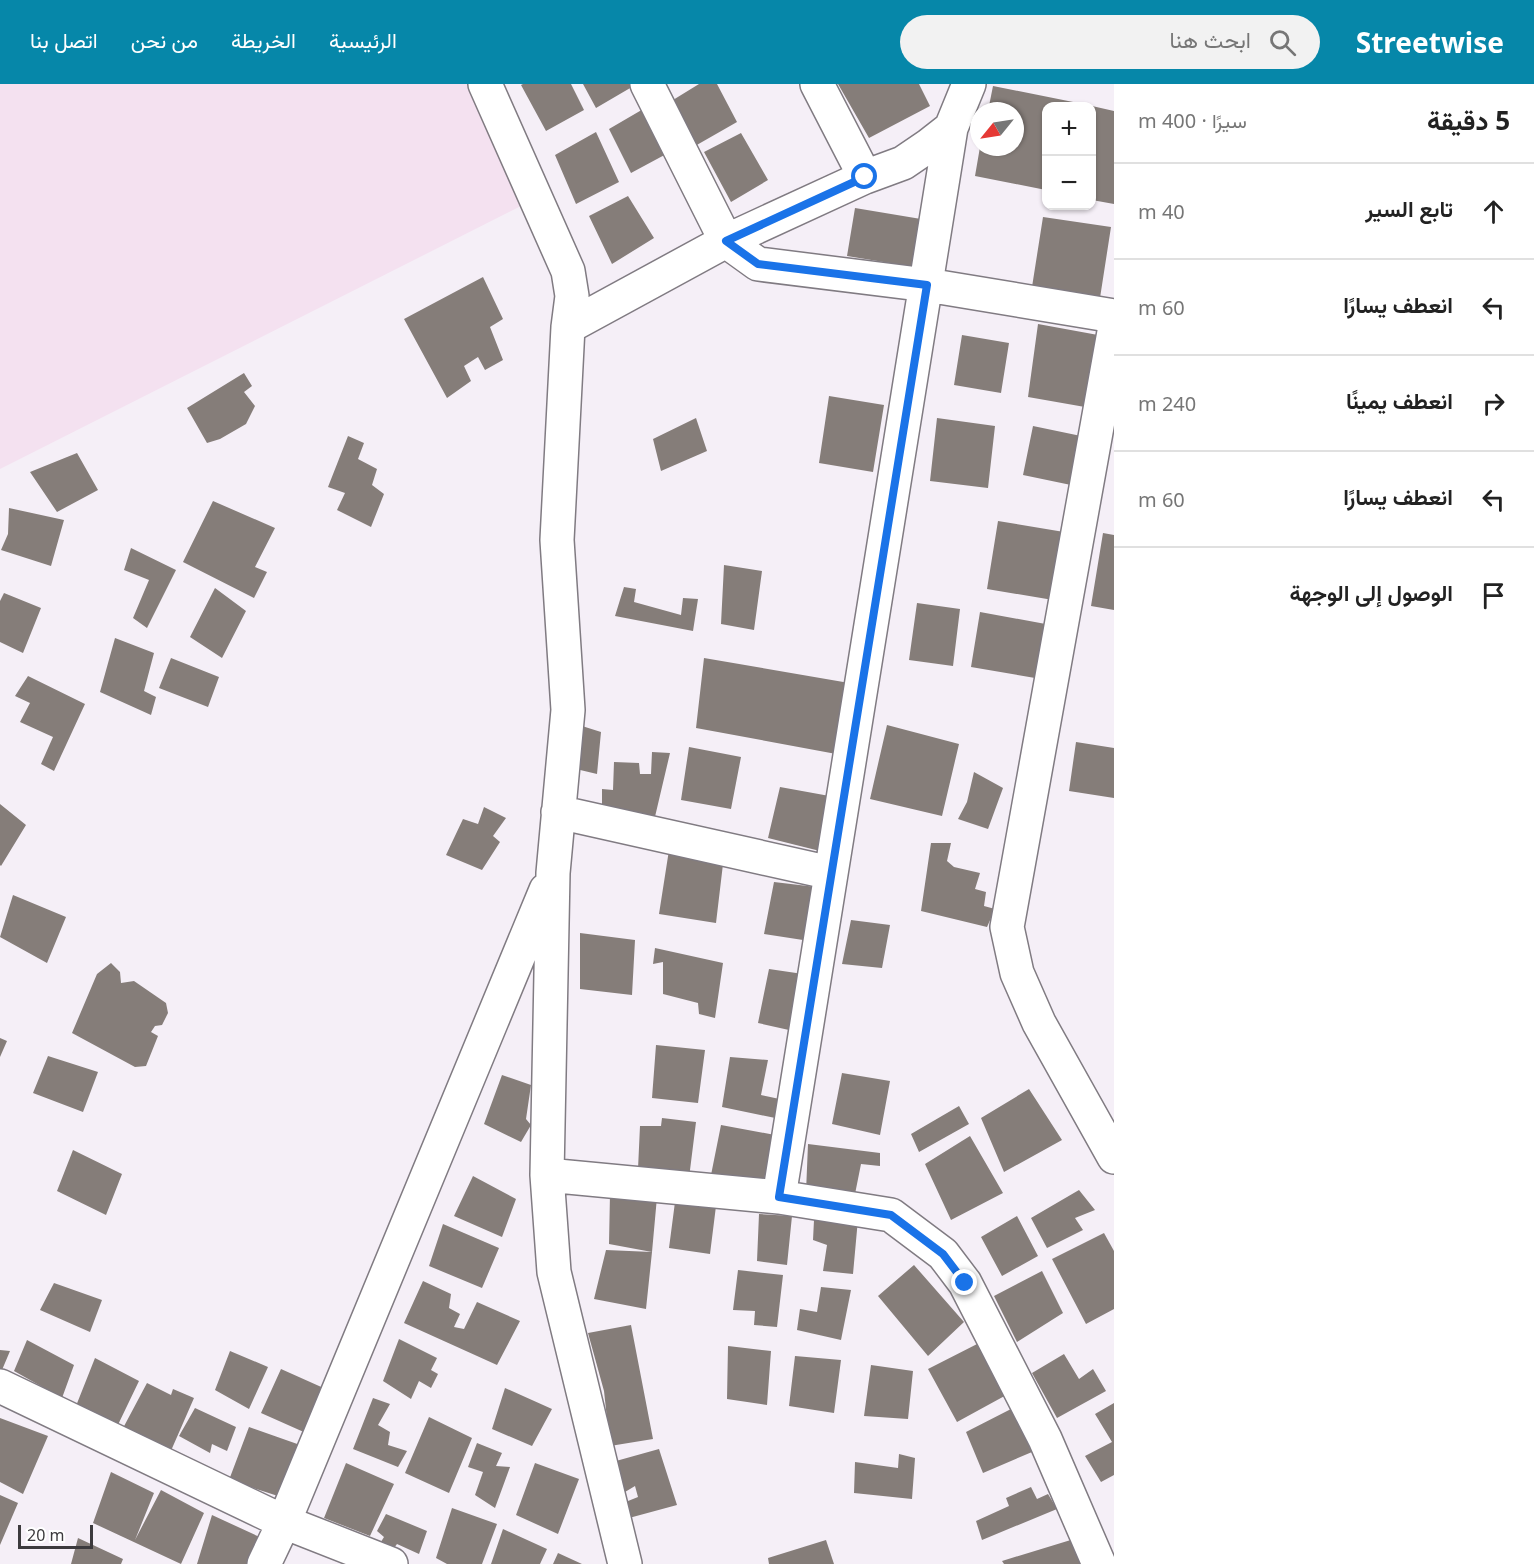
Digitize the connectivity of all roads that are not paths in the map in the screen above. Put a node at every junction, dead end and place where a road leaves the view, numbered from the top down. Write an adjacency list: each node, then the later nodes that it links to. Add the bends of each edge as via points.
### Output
1 (485, 84): 10 (street, via 568,271 572,296)
2 (647, 84): 7 (street)
3 (817, 84): 6 (street)
4 (969, 84): 5 (street)
5 (951, 128): 6 (street, via 903,163); 8 (street)
6 (865, 177): 7 (street)
7 (726, 241): 8 (street, via 758,264); 10 (street)
8 (927, 285): 9 (street); 14 (street)
9 (1114, 316)
10 (568, 327): 12 (street, via 557,540 568,710)
11 (1114, 332): 15 (street, via 1007,927 1017,973 1039,1023)
12 (558, 812): 13 (street); 14 (street)
13 (554, 873): 16 (street); 19 (street)
14 (831, 873): 17 (street)
15 (1114, 1157)
16 (547, 1175): 17 (street); 22 (street, via 554,1272)
17 (779, 1197): 23 (street, via 891,1215 943,1254 965,1283 1045,1439)
18 (0, 1386): 19 (street)
19 (284, 1522): 20 (street); 21 (street)
20 (264, 1564)
21 (392, 1564)
22 (625, 1564)
23 (1100, 1564)

